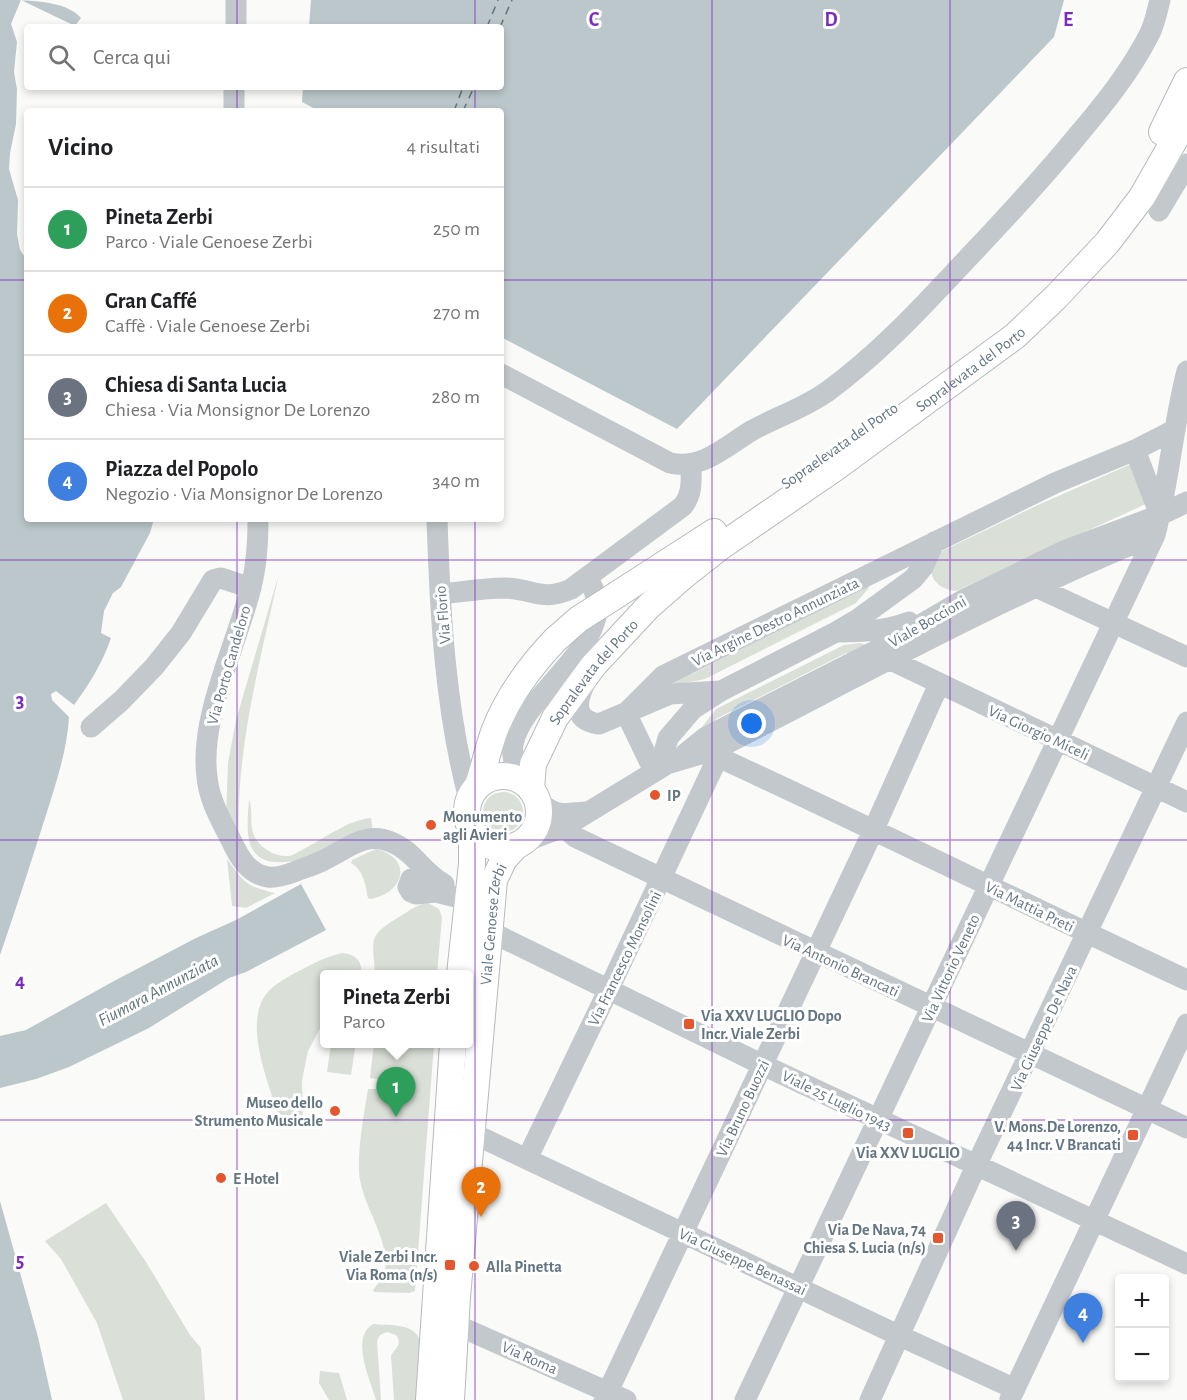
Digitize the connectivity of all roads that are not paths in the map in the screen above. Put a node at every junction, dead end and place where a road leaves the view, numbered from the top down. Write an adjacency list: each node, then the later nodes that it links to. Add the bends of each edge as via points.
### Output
1 (236, 0): 3 (street)
2 (1160, 0): 16 (street, via 1151,33 1119,85 1015,210 909,320 827,392 704,461)
3 (236, 24)
4 (1187, 81): 12 (main road, Sopraelevata del Porto, via 1158,140 1097,231)
5 (234, 90): 6 (street)
6 (234, 108)
7 (1187, 118): 12 (main road, Sopralevata del Porto, via 1142,197 1107,243 1015,336)
8 (1187, 164): 9 (street)
9 (1159, 211)
10 (1187, 371): 13 (street, Via Vittorio Veneto)
11 (504, 376): 16 (street, via 670,463)
12 (948, 376): 31 (main road, Sopralevata del Porto, via 682,577); 42 (main road, Sopraelevata del Porto, bridge, via 579,619 555,639 527,673 503,713)
13 (1183, 398): 14 (street, Via Vittorio Veneto)
14 (1174, 430): 15 (street, Via Argine Destro Annunziata); 20 (street, Via Vittorio Veneto)
15 (1135, 450): 20 (street); 21 (street, Via Argine Destro Annunziata, via 1055,483)
16 (690, 465): 22 (street, via 692,489 683,506)
17 (1187, 502): 20 (street, Viale Boccioni)
18 (258, 522): 24 (street, Via Porto Candeloro)
19 (437, 522): 25 (street, Via Florio)
20 (1157, 525): 23 (street, Viale Boccioni); 26 (street, Viale Boccioni, via 1066,550); 27 (street, Via Vittorio Veneto)
21 (934, 542): 28 (street, Via Argine Destro Annunziata, via 913,579); 34 (street, Via Argine Destro Annunziata, via 663,676)
22 (587, 578): 25 (street, via 558,595 509,588); 41 (street, via 597,594 596,622 516,734 512,753)
23 (1036, 587): 27 (street); 30 (street, Viale Boccioni)
24 (251, 588): 36 (street, via 221,578 213,580 181,633 154,667); 50 (street, Via Porto Candeloro, via 211,719 206,756 214,806 237,854 255,873 281,876 360,841 379,838 405,849)
25 (440, 594): 42 (street, Via Florio, via 459,762)
26 (963, 600): 28 (street, via 892,628); 39 (street, Viale Boccioni, via 875,651 706,737)
27 (1113, 623): 29 (street); 37 (street, Via Vittorio Veneto)
28 (836, 632): 33 (street, Via Argine Destro Annunziata)
29 (1187, 657)
30 (891, 660): 32 (street, Via Giorgio Miceli); 38 (street, Viale Boccioni)
31 (593, 666): 34 (street, Via Argine Destro Annunziata, via 578,700 580,712 588,721 599,724); 41 (main road, Sopralevata del Porto, via 555,718 537,751)
32 (939, 684): 37 (street, Via Giorgio Miceli); 46 (street, Via Bruno Buozzi)
33 (721, 691): 34 (street, Via Argine Destro Annunziata, via 670,693); 39 (street, Via Argine Destro Annunziata, via 693,709 668,738)
34 (626, 713): 39 (street)
35 (1187, 722): 40 (street, Via Giuseppe De Nava)
36 (91, 727)
37 (1057, 741): 40 (street, Via Giorgio Miceli); 51 (street, Via Vittorio Veneto)
38 (716, 753): 39 (street, Viale Boccioni); 46 (street, Via Mattia Preti); 49 (street, Via Francesco Monsolini)
39 (666, 765): 44 (street, Viale Boccioni)
40 (1157, 788): 43 (street, Via Giorgio Miceli); 53 (street, Via Giuseppe De Nava)
41 (529, 789): 42 (main road, via 511,777 494,777); 44 (street, Viale Boccioni, via 549,811); 48 (main road, Viale Genoese Zerbi, via 538,820 531,835)
42 (473, 792): 47 (main road, Viale Genoese Zerbi, via 466,814)
43 (1187, 802)
44 (590, 811): 45 (street, Viale Boccioni)
45 (564, 827): 48 (street, Viale Boccioni); 49 (street, Via Antonio Brancati, via 575,837)
46 (874, 829): 51 (street, Via Mattia Preti); 55 (street, Via Bruno Buozzi)
47 (472, 832): 48 (main road, Viale Genoese Zerbi, via 490,846 506,849); 52 (main road, Viale Genoese Zerbi)
48 (520, 844): 54 (main road, Viale Genoese Zerbi, via 504,859 494,880)
49 (662, 879): 55 (street, Via Antonio Brancati); 58 (street, Via Francesco Monsolini)
50 (444, 884): 52 (street); 52 (street, via 416,876 408,887 416,894)
51 (988, 886): 53 (street, Via Mattia Preti); 59 (street, Via Vittorio Veneto)
52 (468, 894): 56 (main road, Viale Genoese Zerbi)
53 (1088, 933): 57 (street, Via Mattia Preti); 62 (street, Via Giuseppe De Nava)
54 (488, 936): 58 (street, Viale 25 Luglio 1943, via 501,937); 67 (main road, Viale Genoese Zerbi)
55 (815, 953): 59 (street, Via Antonio Brancati); 63 (street, Via Bruno Buozzi)
56 (460, 970)
57 (1187, 980)
58 (608, 991): 63 (street, Viale 25 Luglio 1943); 68 (street, Via Francesco Monsolini)
59 (931, 1007): 62 (street, Via Antonio Brancati); 65 (street, Via Vittorio Veneto)
60 (1187, 1024): 64 (street)
61 (453, 1048): 74 (main road, Viale Genoese Zerbi)
62 (1030, 1054): 64 (street, Via Antonio Brancati); 69 (street, Via Giuseppe De Nava)
63 (763, 1065): 65 (street, Viale 25 Luglio 1943); 71 (street, Via Bruno Buozzi)
64 (1146, 1109): 66 (street, Via Antonio Brancati); 70 (street)
65 (878, 1119): 69 (street, Viale 25 Luglio 1943); 73 (street, Via Vittorio Veneto)
66 (1187, 1128)
67 (472, 1133): 68 (street, Via Giuseppe Benassai); 74 (main road, Viale Genoese Zerbi)
68 (527, 1159): 71 (street, Via Giuseppe Benassai)
69 (976, 1166): 70 (street, Viale 25 Luglio 1943); 75 (street, Via Giuseppe De Nava)
70 (1093, 1221): 72 (street, Viale 25 Luglio 1943); 76 (street)
71 (682, 1233): 73 (street, Via Giuseppe Benassai); 77 (street, Via Bruno Buozzi)
72 (1187, 1264)
73 (798, 1287): 75 (street, Via Giuseppe Benassai); 80 (street, Via Vittorio Veneto)
74 (441, 1320): 77 (street, Via Roma); 78 (main road, Viale Genoese Zerbi); 79 (main road, Viale Genoese Zerbi)
75 (900, 1336): 76 (street, Via Giuseppe Benassai); 81 (street, Via Giuseppe De Nava)
76 (1012, 1394)
77 (613, 1397)
78 (429, 1400)
79 (452, 1400)
80 (745, 1400)
81 (870, 1400)

